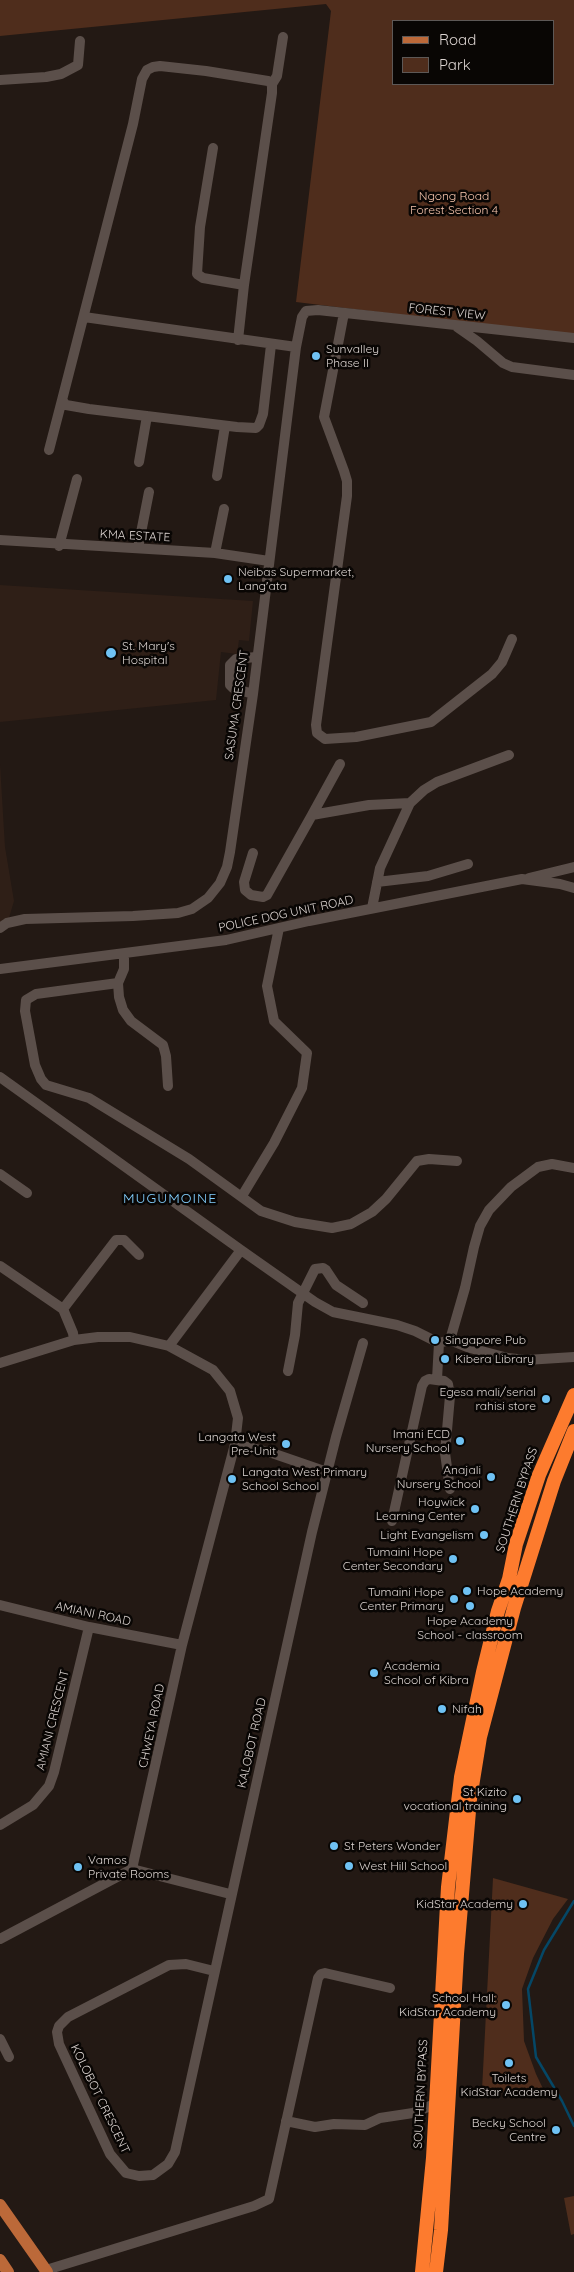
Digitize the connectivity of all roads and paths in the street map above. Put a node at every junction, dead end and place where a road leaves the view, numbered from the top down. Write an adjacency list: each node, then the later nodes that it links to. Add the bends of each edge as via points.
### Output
1 (282, 37): 4 (street, via 277,76)
2 (80, 41): 3 (street, via 78,65 61,74)
3 (0, 80)
4 (272, 84): 6 (street); 9 (street, via 160,66 146,70)
5 (213, 148): 6 (street, via 198,242 197,274 203,278)
6 (244, 285): 12 (street)
7 (318, 310): 8 (street, FOREST VIEW); 14 (street, SASUMA CRESCENT, via 308,310 303,314)
8 (344, 313): 10 (street, FOREST VIEW); 30 (street, via 324,417 347,481 317,733 325,739 356,737 431,722 492,674 502,662)
9 (84, 317): 12 (street); 16 (street)
10 (456, 326): 11 (street, FOREST VIEW); 15 (street, via 512,367)
11 (574, 338)
12 (238, 340): 13 (street)
13 (271, 345): 14 (street); 18 (street, via 260,425 251,429)
14 (296, 347): 29 (street, SASUMA CRESCENT)
15 (574, 375)
16 (62, 400): 17 (street, via 71,406); 19 (street)
17 (147, 416): 18 (street); 20 (street)
18 (225, 426): 21 (street)
19 (49, 450)
20 (139, 462)
21 (217, 476)
22 (77, 479): 26 (street)
23 (149, 492): 27 (street)
24 (224, 509): 28 (street)
25 (0, 540): 26 (street, KMA ESTATE)
26 (59, 546): 27 (street, KMA ESTATE)
27 (138, 548): 28 (street, KMA ESTATE)
28 (215, 553): 29 (street, KMA ESTATE)
29 (269, 561): 31 (street, SASUMA CRESCENT)
30 (512, 639)
31 (256, 656): 32 (street, SASUMA CRESCENT); 32 (street, via 236,659 230,665 230,685)
32 (253, 694): 44 (street, SASUMA CRESCENT, via 227,867 208,898 192,909 178,913 25,919)
33 (509, 755): 35 (street, via 437,782)
34 (340, 764): 36 (street)
35 (410, 803): 36 (street, via 369,805); 41 (street, via 388,849)
36 (312, 815): 37 (street, via 263,897 245,890)
37 (252, 853)
38 (468, 864): 41 (street, via 428,876)
39 (574, 868): 40 (street)
40 (522, 879): 42 (street, POLICE DOG UNIT ROAD); 43 (street, POLICE DOG UNIT ROAD)
41 (377, 882): 43 (street)
42 (574, 888)
43 (372, 908): 45 (street, POLICE DOG UNIT ROAD)
44 (0, 928)
45 (280, 928): 46 (street, POLICE DOG UNIT ROAD, via 226,940); 55 (street, via 267,986 274,1021 307,1053 302,1088)
46 (124, 954): 47 (street, POLICE DOG UNIT ROAD); 48 (street, via 124,969)
47 (0, 969)
48 (118, 983): 50 (street, via 119,997 127,1015 141,1030 163,1045); 55 (street, via 36,994 26,1000 35,1065 41,1079 46,1085 89,1098)
49 (0, 1077): 56 (street)
50 (168, 1086)
51 (457, 1161): 55 (street, via 417,1161 372,1212 351,1224 332,1228 276,1217 261,1211)
52 (574, 1168): 63 (street, via 552,1164 538,1167 511,1187 489,1210 480,1226 465,1288)
53 (0, 1174): 54 (street)
54 (27, 1193)
55 (242, 1196)
56 (241, 1250): 59 (street); 65 (street)
57 (139, 1255): 61 (street, via 124,1240 116,1240)
58 (0, 1266): 61 (street)
59 (302, 1293): 60 (street, via 315,1269 323,1268 344,1291); 63 (street, via 333,1312 397,1325); 68 (street, via 296,1312 296,1335)
60 (363, 1303)
61 (63, 1309): 62 (street)
62 (74, 1340): 65 (street, CHWEYA ROAD, via 130,1337); 67 (street, CHWEYA ROAD)
63 (445, 1341): 66 (street, via 508,1358); 69 (street)
64 (363, 1343): 73 (street, KALOBOT ROAD)
65 (169, 1346): 72 (street, CHWEYA ROAD, via 213,1370 230,1391 238,1418)
66 (574, 1357)
67 (0, 1363)
68 (288, 1371)
69 (438, 1379): 74 (street, via 448,1384 450,1396 445,1453); 75 (street, via 425,1381 422,1386)
70 (574, 1395): 87 (highway, SOUTHERN BYPASS, via 539,1475 516,1544 468,1739 448,1887)
71 (574, 1431): 95 (highway, via 554,1481 514,1608 480,1737 470,1799)
72 (234, 1444): 73 (street); 78 (street, CHWEYA ROAD)
73 (327, 1472): 81 (street, KALOBOT ROAD)
74 (450, 1489)
75 (392, 1521)
76 (0, 1605): 77 (street, AMIANI ROAD)
77 (89, 1627): 78 (street, AMIANI ROAD); 79 (street, AMIANI CRESCENT, via 49,1786 33,1804)
78 (182, 1645): 80 (street, CHWEYA ROAD)
79 (0, 1825)
80 (132, 1869): 81 (street); 82 (street)
81 (230, 1894): 83 (street, KALOBOT ROAD)
82 (0, 1939)
83 (214, 1971): 89 (street, KALOBOT ROAD); 89 (street, KOLOBOT CRESCENT, via 186,1964 169,1965 68,2017 57,2032 63,2053 119,2167 126,2173 153,2175 168,2164)
84 (390, 1988): 88 (street, via 321,1974)
85 (0, 2039): 86 (street)
86 (9, 2056)
87 (436, 2104): 88 (street, via 364,2125 315,2127); 94 (highway, SOUTHERN BYPASS)
88 (286, 2121): 92 (street, via 269,2199)
89 (175, 2152)
90 (0, 2205): 92 (main road)
91 (0, 2260): 93 (main road)
92 (47, 2271)
93 (8, 2272)
94 (422, 2272)
95 (436, 2272)

